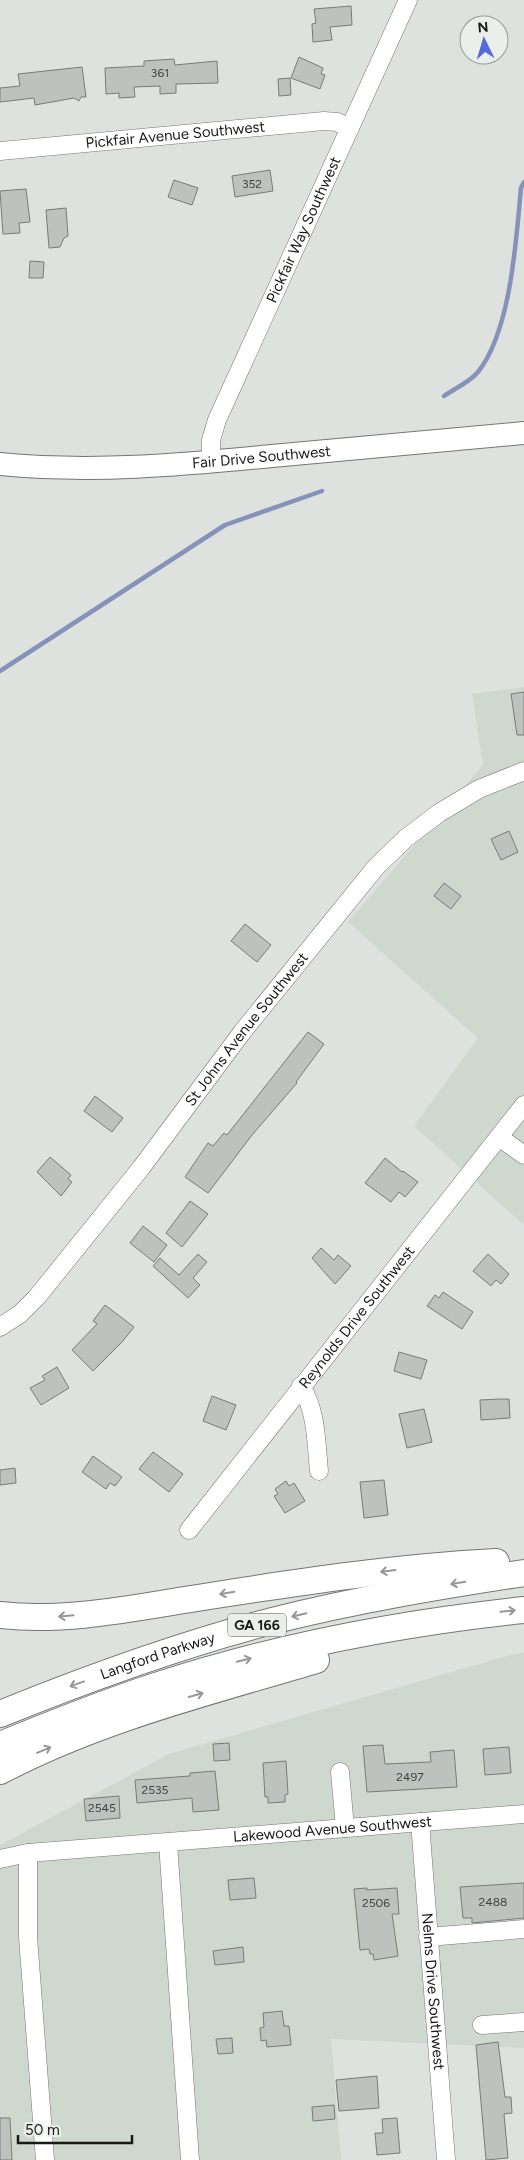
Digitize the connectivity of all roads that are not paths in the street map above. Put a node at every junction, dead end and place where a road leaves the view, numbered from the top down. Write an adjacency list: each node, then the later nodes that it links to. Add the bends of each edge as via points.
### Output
1 (408, 0): 2 (street, Pickfair Way Southwest)
2 (350, 128): 3 (street, Pickfair Avenue Southwest, via 324,121); 5 (street, Pickfair Way Southwest, via 217,420)
3 (0, 151)
4 (524, 433): 5 (main road, Fair Drive Southwest)
5 (211, 462): 6 (main road, Fair Drive Southwest, via 107,469)
6 (0, 464)
7 (524, 771): 11 (street, St Johns Avenue Southwest, via 479,789 439,813 376,867 36,1297 20,1314)
8 (524, 1105): 9 (street, Reynolds Drive Southwest)
9 (499, 1137): 10 (street); 12 (street, Reynolds Drive Southwest)
10 (524, 1155)
11 (0, 1327)
12 (300, 1386): 13 (street, via 313,1414); 14 (street, Reynolds Drive Southwest)
13 (318, 1472)
14 (190, 1530)
15 (524, 1561): 18 (highway, one-way to 18, via 433,1566 84,1614)
16 (524, 1573): 20 (highway, Langford Parkway / GA 166, one-way to 20, via 436,1586 272,1621 129,1664)
17 (524, 1610): 19 (highway, Langford Parkway / GA 166, one-way to 17)
18 (0, 1616)
19 (458, 1617): 21 (highway, Langford Parkway / GA 166, one-way to 19, via 94,1708 220,1666 320,1642); 22 (highway, one-way to 19, via 67,1740 160,1705)
20 (0, 1714)
21 (0, 1745)
22 (0, 1772)
23 (340, 1772): 26 (street)
24 (524, 1814): 25 (street, Lakewood Avenue Southwest)
25 (420, 1822): 26 (street, Lakewood Avenue Southwest); 31 (street, Nelms Drive Southwest)
26 (345, 1828): 27 (street, Lakewood Avenue Southwest)
27 (168, 1843): 28 (street, Lakewood Avenue Southwest); 35 (street)
28 (28, 1853): 29 (street); 34 (street, via 28,1937)
29 (4, 1857)
30 (524, 1929): 31 (street)
31 (428, 1937): 36 (street, Nelms Drive Southwest)
32 (524, 2022): 33 (street)
33 (482, 2025)
34 (45, 2160)
35 (190, 2160)
36 (446, 2160)

